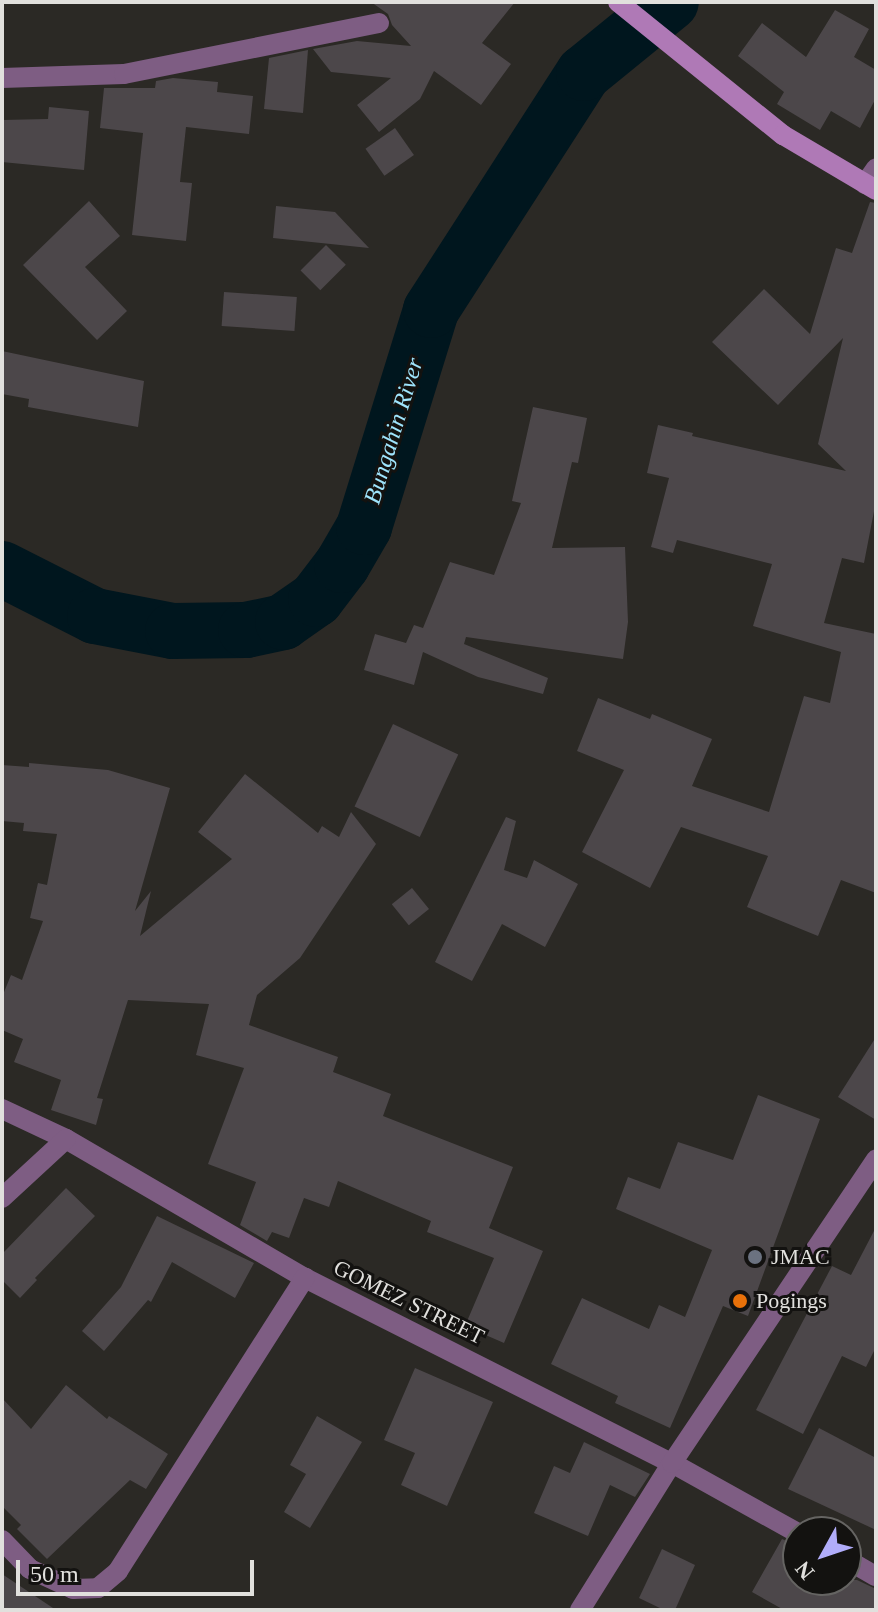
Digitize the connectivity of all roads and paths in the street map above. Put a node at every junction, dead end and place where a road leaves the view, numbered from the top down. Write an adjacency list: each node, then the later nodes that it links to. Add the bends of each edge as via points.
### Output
1 (618, 2): 4 (street, via 783,135)
2 (379, 23): 3 (street, via 124,74)
3 (2, 78)
4 (872, 181)
5 (2, 1109): 6 (street, GOMEZ STREET)
6 (66, 1139): 8 (street); 9 (street, GOMEZ STREET)
7 (876, 1159): 10 (street)
8 (2, 1198)
9 (305, 1278): 10 (street, GOMEZ STREET); 12 (street, via 118,1571 98,1588 73,1589 30,1569)
10 (672, 1463): 11 (street, GOMEZ STREET); 13 (street)
11 (782, 1524)
12 (2, 1540)
13 (580, 1610)

